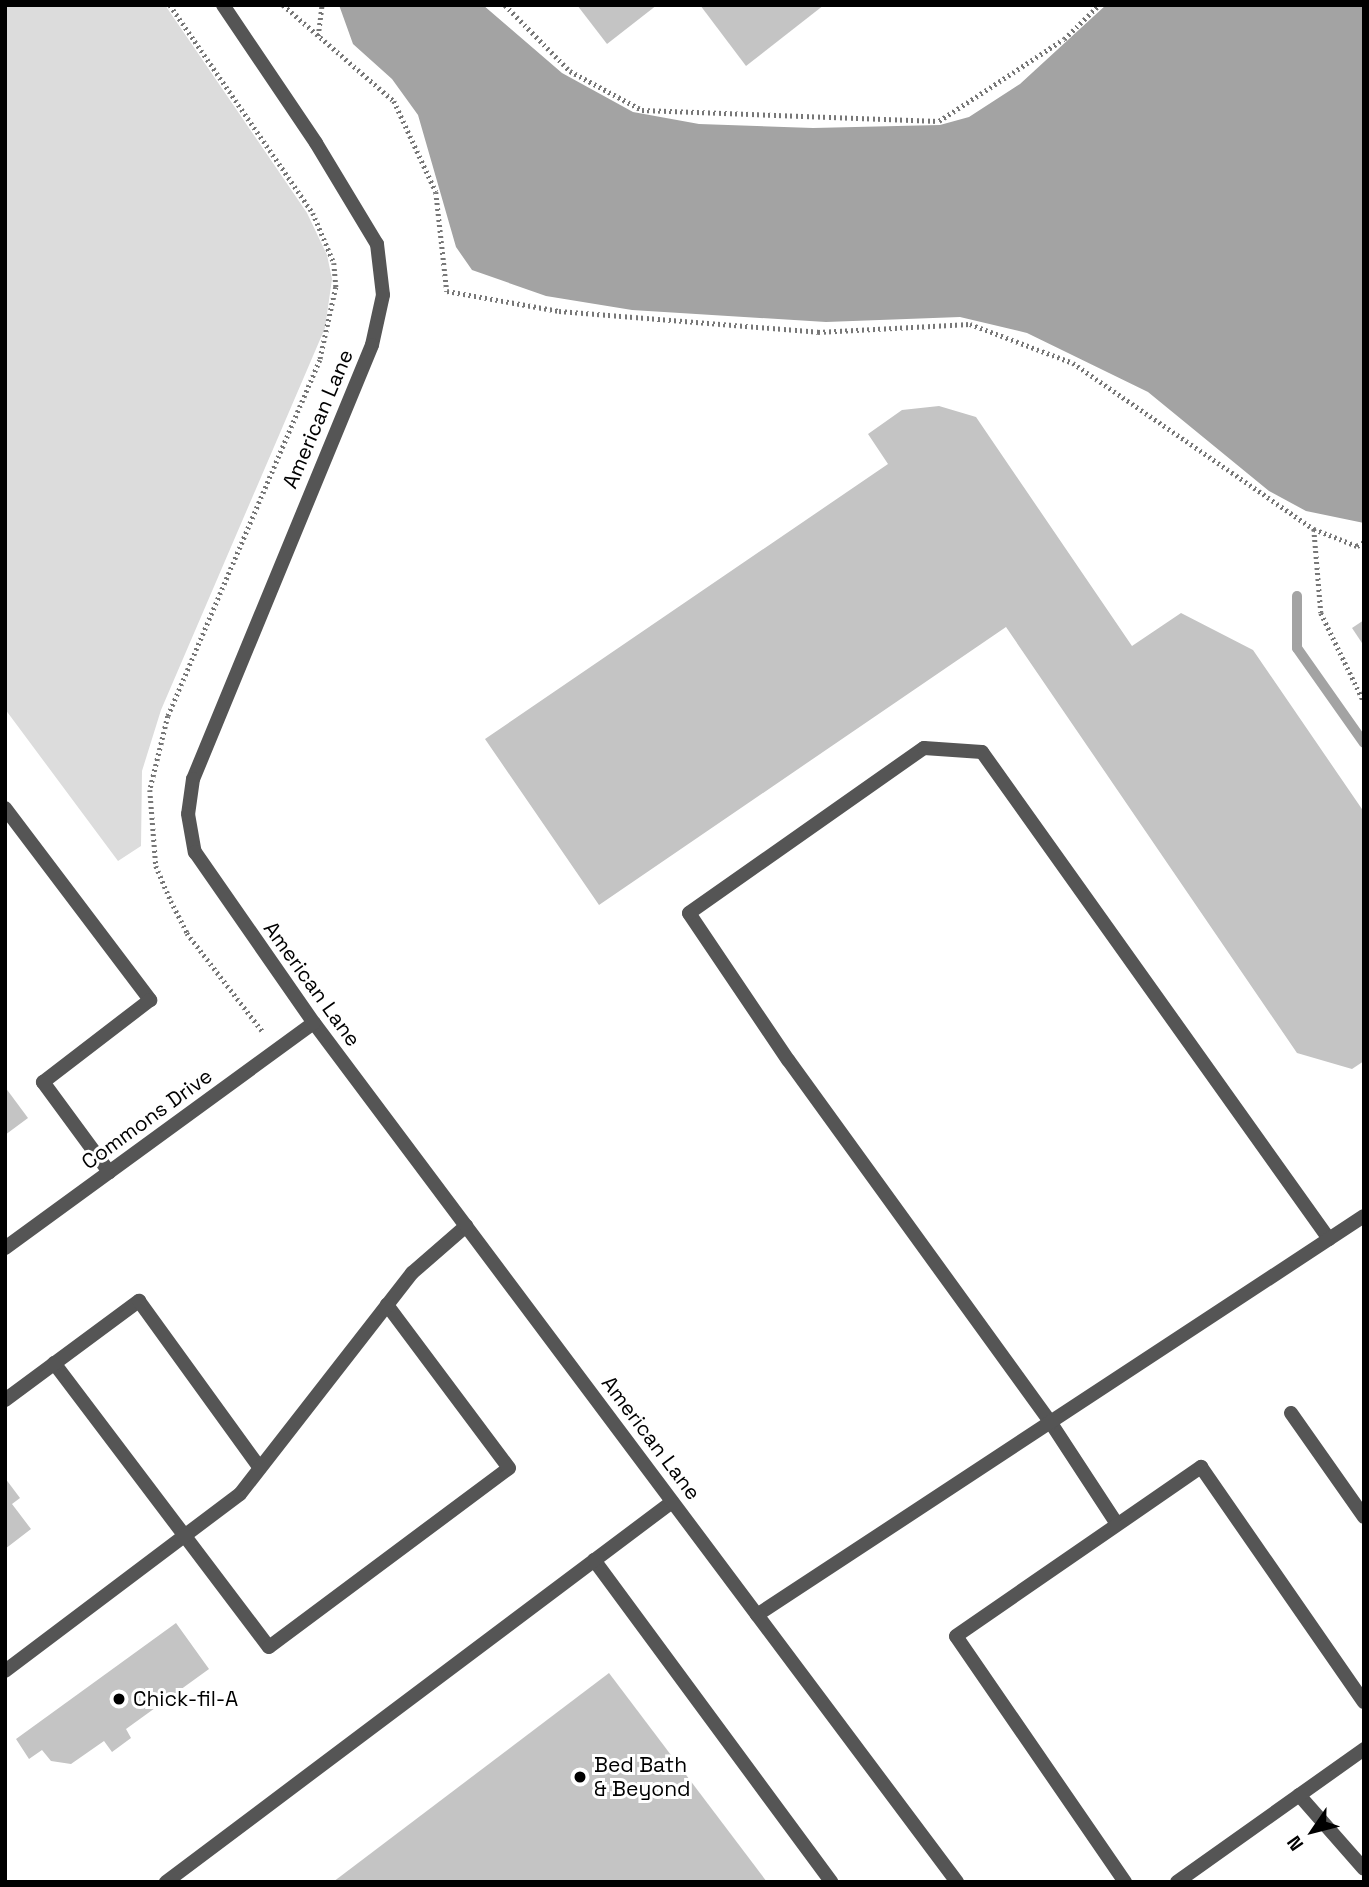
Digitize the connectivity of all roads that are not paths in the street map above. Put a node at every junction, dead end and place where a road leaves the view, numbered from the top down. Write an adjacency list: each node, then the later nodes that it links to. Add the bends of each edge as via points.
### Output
1 (223, 5): 3 (street, American Lane, via 377,244 383,295 372,345 211,731 193,779 188,814 195,852)
2 (5, 808): 4 (street, via 150,1000 43,1082)
3 (314, 1023): 4 (street, Commons Drive); 6 (street, American Lane)
4 (109, 1172): 8 (street, Commons Drive)
5 (1364, 1216): 7 (street)
6 (466, 1226): 9 (street, via 412,1273); 15 (street, American Lane)
7 (1329, 1239): 13 (street); 13 (street, via 982,752 924,748 689,913 947,1285)
8 (5, 1248)
9 (387, 1305): 14 (street); 18 (street, via 509,1468 269,1647)
10 (54, 1363): 11 (street); 14 (street, via 139,1301); 18 (street)
11 (5, 1400)
12 (1291, 1413): 16 (street)
13 (1051, 1423): 17 (street); 20 (street)
14 (260, 1468): 18 (street, via 240,1494)
15 (672, 1502): 19 (street); 20 (street, American Lane)
16 (1364, 1517)
17 (1117, 1524): 22 (street, via 1202,1467); 29 (street, via 956,1636)
18 (186, 1535): 21 (street)
19 (594, 1560): 26 (street); 27 (street)
20 (757, 1615): 28 (street, American Lane)
21 (5, 1671)
22 (1364, 1702)
23 (1364, 1749): 24 (street)
24 (1299, 1795): 25 (street); 30 (street)
25 (1364, 1869)
26 (166, 1882)
27 (831, 1882)
28 (957, 1882)
29 (1125, 1882)
30 (1177, 1882)

